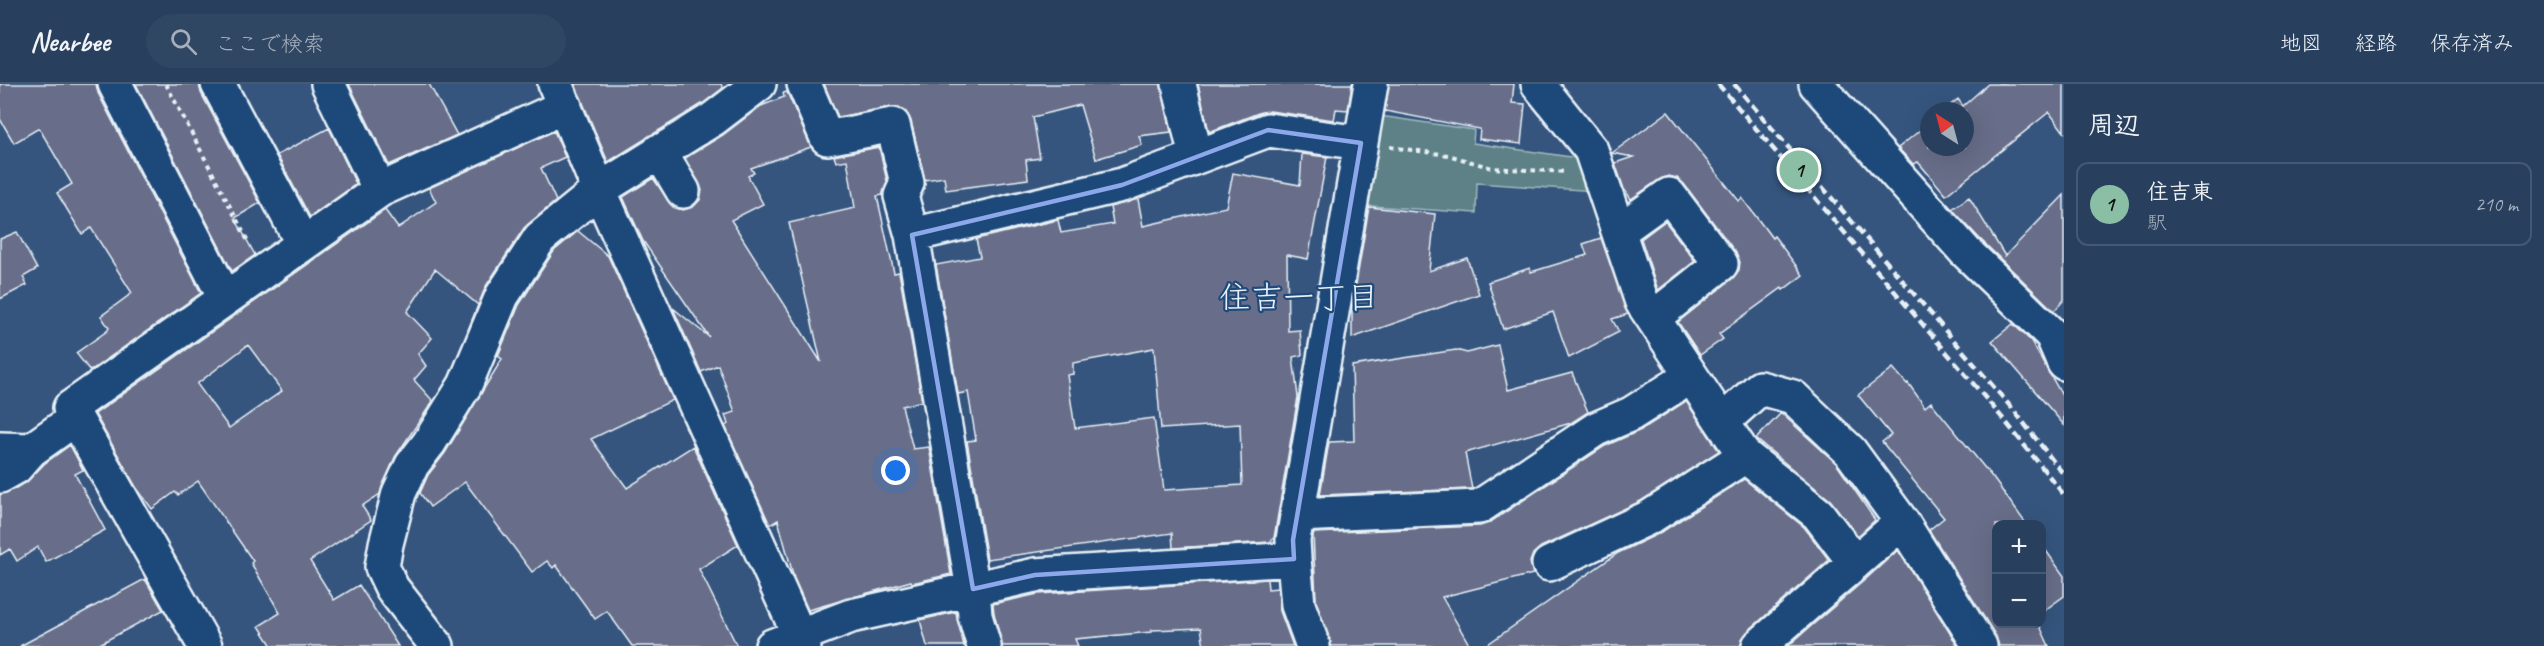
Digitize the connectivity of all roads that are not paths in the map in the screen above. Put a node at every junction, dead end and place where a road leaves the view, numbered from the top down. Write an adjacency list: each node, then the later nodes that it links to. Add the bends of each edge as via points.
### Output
1 (115, 84): 20 (street)
2 (219, 84): 19 (street)
3 (328, 84): 14 (street)
4 (759, 84): 12 (street, via 713,119)
5 (804, 84): 18 (street, via 827,138 893,125 907,183 902,196)
6 (1179, 84): 13 (street)
7 (1371, 84): 11 (street)
8 (1538, 84): 17 (street, via 1592,150)
9 (1816, 84): 22 (street, via 1965,250)
10 (560, 95): 14 (street); 15 (street)
11 (1361, 143): 13 (street, via 1268,130); 29 (street)
12 (660, 151): 15 (street); 16 (street)
13 (1196, 157): 18 (street, via 1122,185)
14 (380, 190): 19 (street)
15 (599, 190): 35 (street); 37 (street, via 540,238 502,296 465,385 412,465 390,518 382,567 392,588)
16 (683, 191)
17 (1619, 231): 21 (street, via 1642,302); 21 (street, via 1669,195 1721,264)
18 (912, 235): 34 (street)
19 (303, 244): 20 (street)
20 (225, 298): 24 (street, via 70,408)
21 (1653, 318): 23 (street)
22 (2060, 341)
23 (1691, 376): 25 (street); 29 (street, via 1631,414 1596,429 1479,507)
24 (76, 418): 26 (street); 36 (street)
25 (1722, 422): 27 (street); 30 (street, via 1761,388 1793,397 1850,451)
26 (16, 449): 28 (street, via 16,467)
27 (1745, 456): 32 (street, via 1818,514); 33 (street, via 1650,517)
28 (0, 477)
29 (1297, 515): 31 (street)
30 (1902, 522): 32 (street); 41 (street)
31 (1294, 559): 34 (street, via 1035,575); 39 (street, via 1298,605)
32 (1855, 563): 40 (street)
33 (1549, 564)
34 (973, 589): 35 (street, via 851,616); 38 (street, via 975,616)
35 (792, 642)
36 (205, 646)
37 (437, 646)
38 (984, 646)
39 (1313, 646)
40 (1759, 646)
41 (1980, 646)

